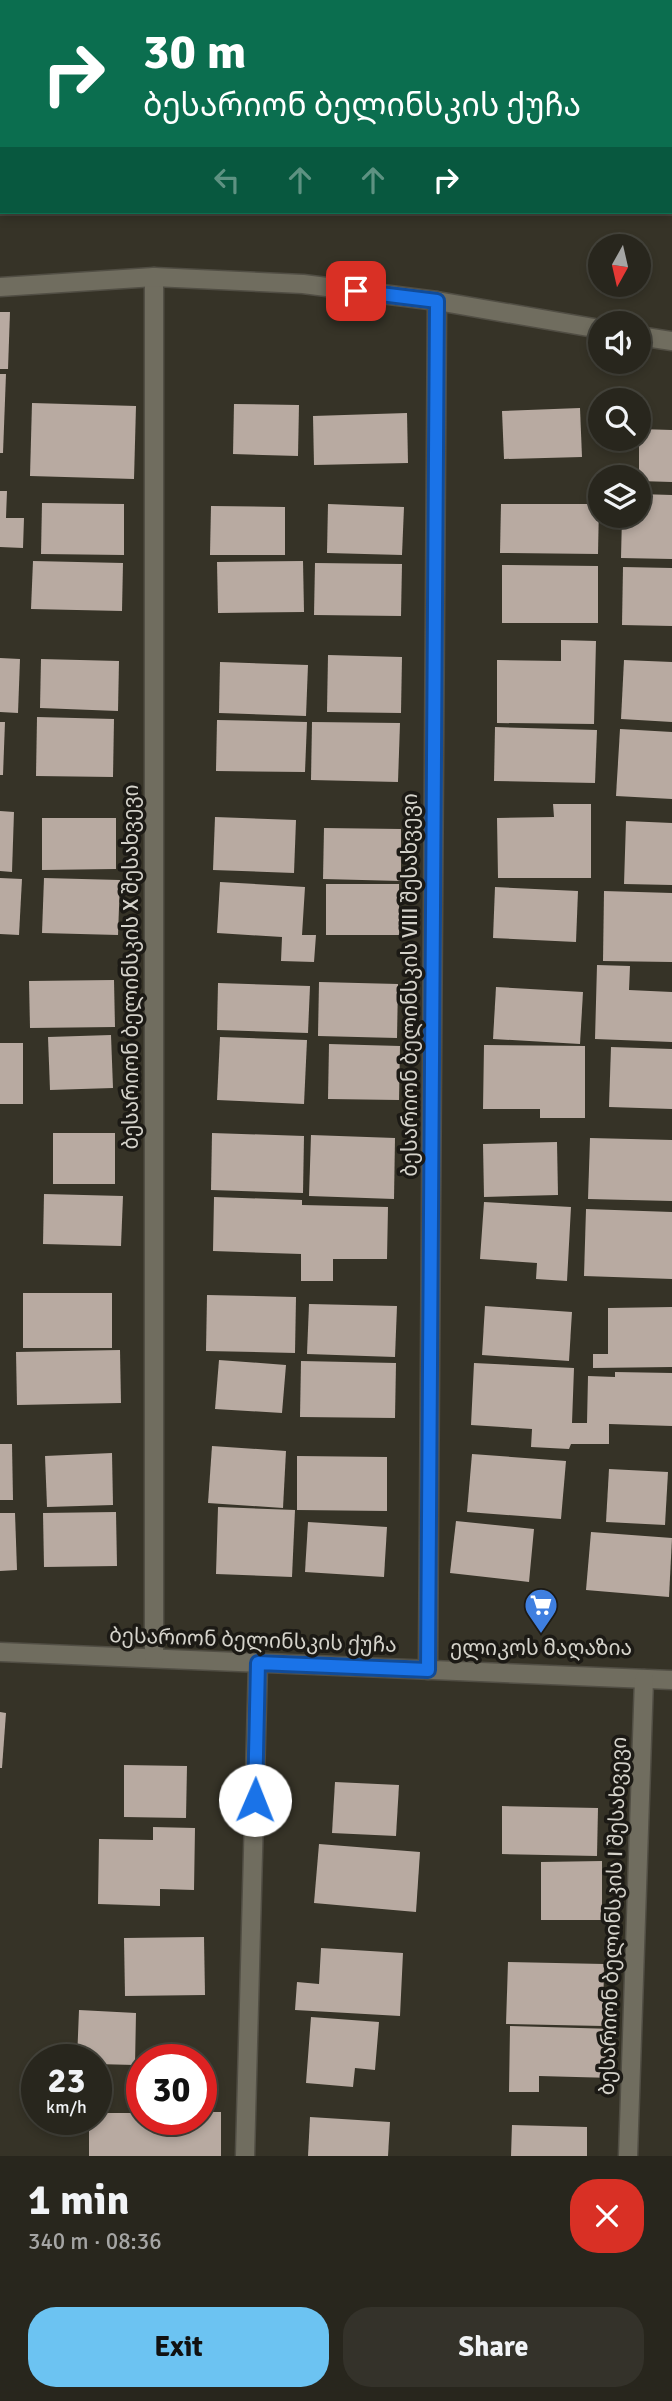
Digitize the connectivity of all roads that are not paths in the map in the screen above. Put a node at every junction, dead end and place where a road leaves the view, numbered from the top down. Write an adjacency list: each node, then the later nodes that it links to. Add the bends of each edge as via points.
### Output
1 (154, 277): 2 (street); 3 (street, via 303,284); 8 (street, ბესარიონ ბელინსკის X შესახვევი)
2 (0, 287)
3 (437, 301): 4 (street); 10 (street, ბესარიონ ბელინსკის VIII შესახვევი)
4 (588, 327)
5 (651, 338): 6 (street)
6 (672, 341)
7 (0, 1652): 8 (street, ბესარიონ ბელინსკის ქუჩა)
8 (153, 1658): 9 (street, ბესარიონ ბელინსკის ქუჩა)
9 (258, 1663): 10 (street, ბესარიონ ბელინსკის ქუჩა); 13 (street)
10 (428, 1670): 11 (street, ბესარიონ ბელინსკის ქუჩა)
11 (644, 1678): 12 (street, ბესარიონ ბელინსკის ქუჩა); 14 (street, ბესარიონ ბელინსკის I შესახვევი)
12 (672, 1680)
13 (245, 2156)
14 (628, 2156)

